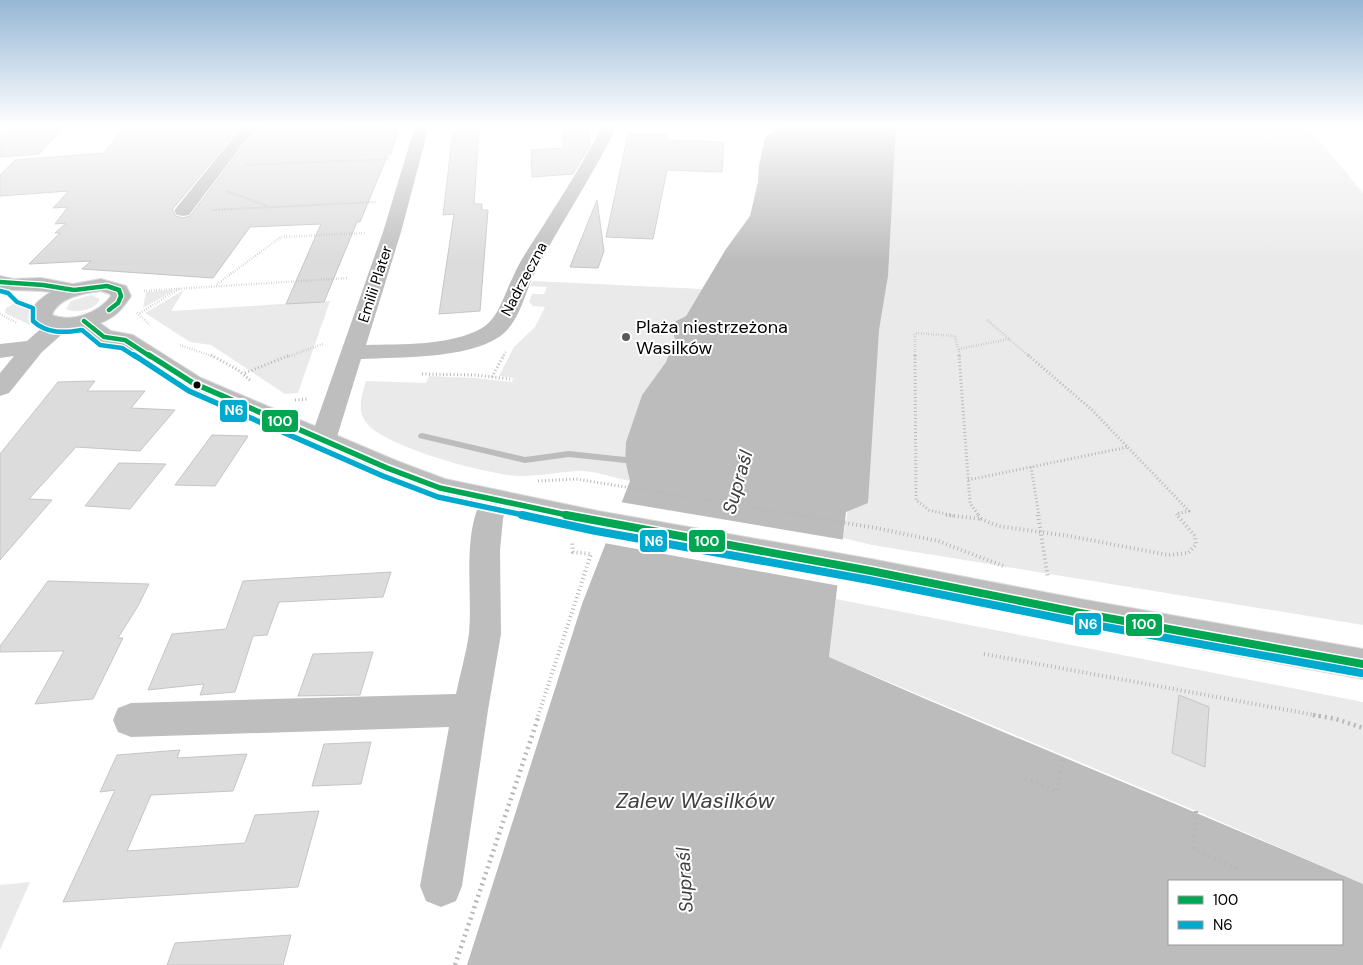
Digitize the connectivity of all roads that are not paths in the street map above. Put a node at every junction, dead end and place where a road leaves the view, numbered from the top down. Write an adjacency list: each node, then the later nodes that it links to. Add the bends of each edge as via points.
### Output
1 (215, 171): 4 (street)
2 (409, 171): 14 (street, Emilii Plater)
3 (587, 171): 14 (street, Nadrzeczna, via 527,268 499,326 465,343)
4 (183, 211)
5 (6, 283): 6 (main road, via 41,284); 7 (main road, via 22,295)
6 (74, 290): 7 (main road); 8 (main road, via 102,285 119,290 118,303)
7 (46, 304): 10 (main road, via 41,318)
8 (109, 310): 9 (main road); 11 (main road, via 128,327)
9 (84, 321): 10 (main road); 11 (main road, via 104,337)
10 (60, 324): 12 (street)
11 (125, 340): 16 (main road, via 193,383)
12 (34, 347): 13 (street); 15 (street)
13 (0, 351)
14 (352, 353): 16 (street, Emilii Plater)
15 (0, 388)
16 (323, 440): 17 (main road, via 440,488)
17 (494, 501): 18 (main road); 19 (street, via 486,550 485,634)
18 (1363, 664)
19 (470, 710): 20 (street); 21 (street)
20 (131, 720)
21 (441, 886)

